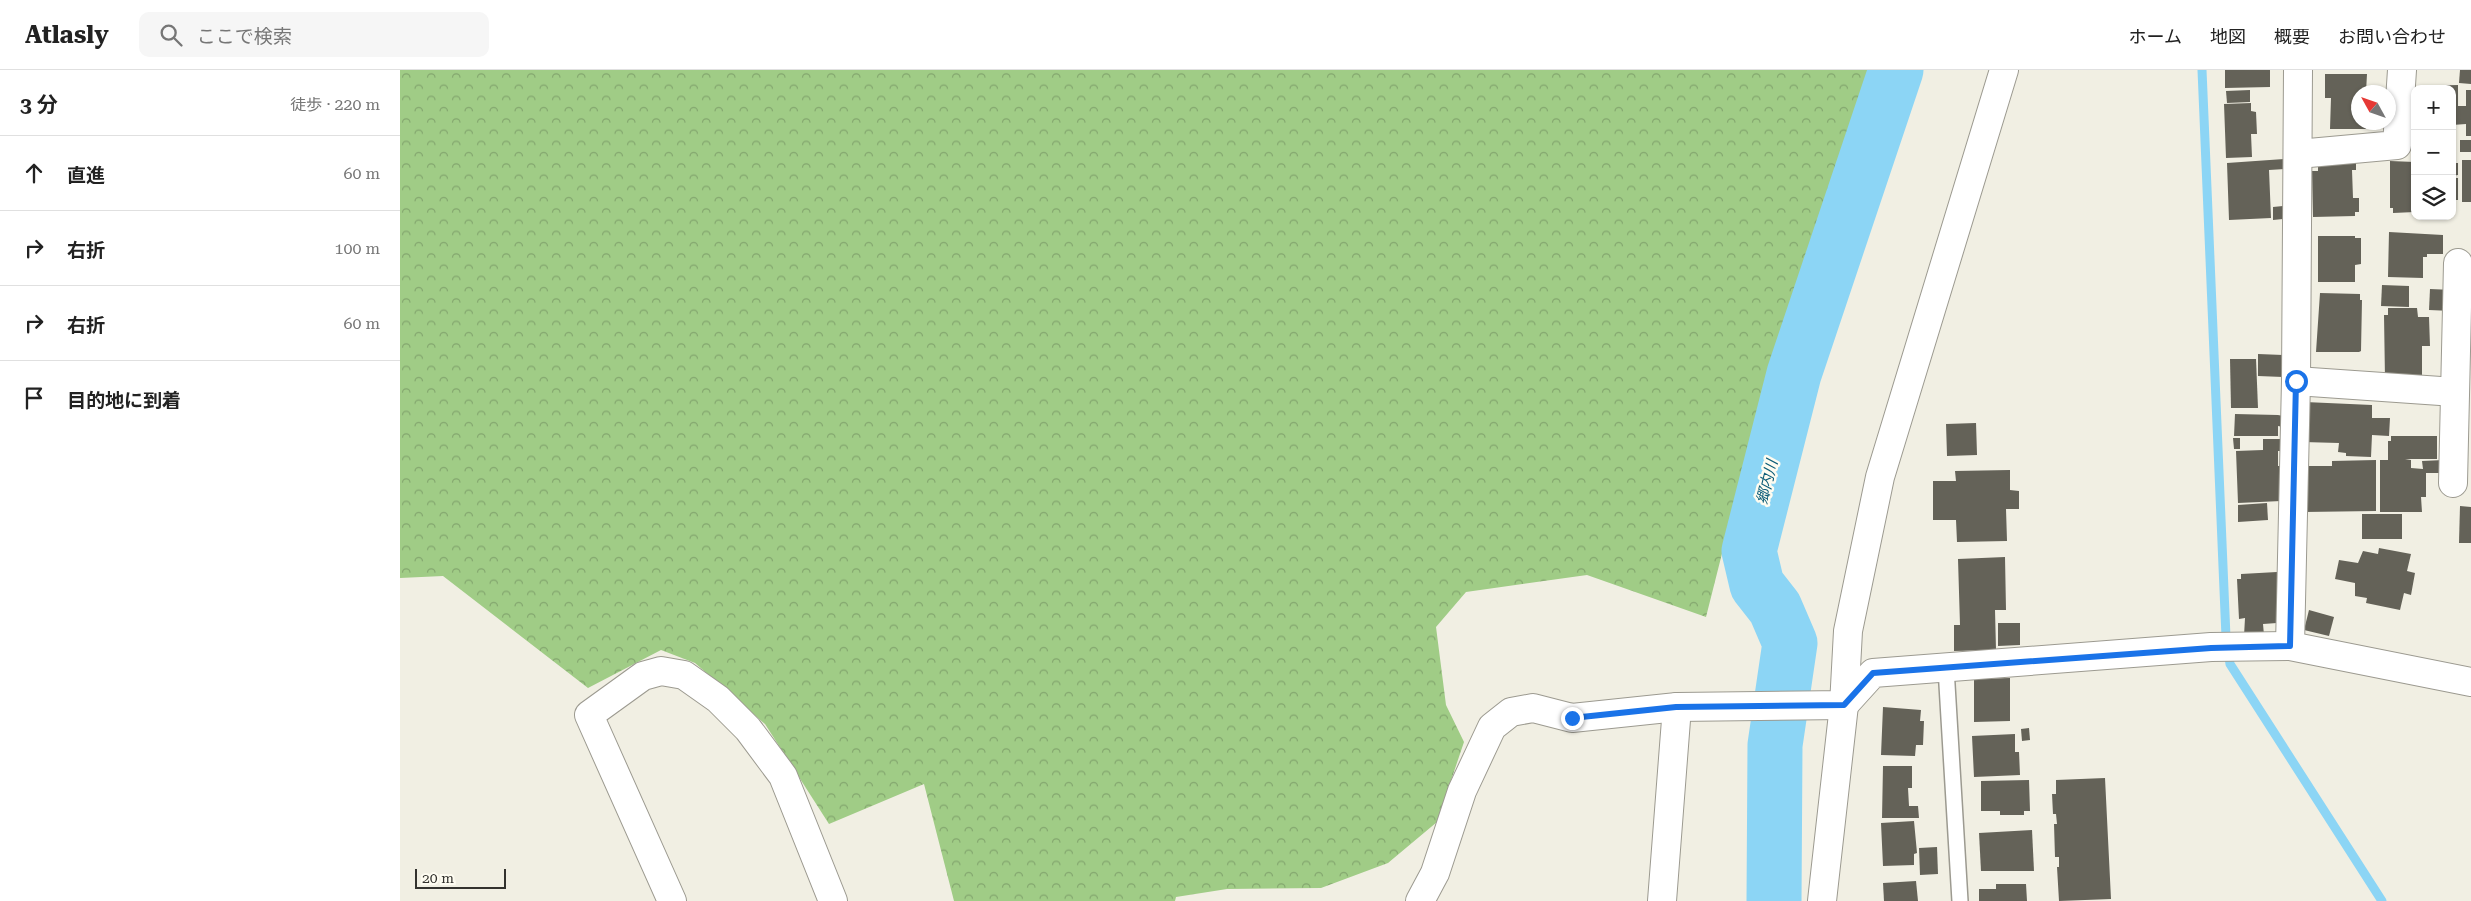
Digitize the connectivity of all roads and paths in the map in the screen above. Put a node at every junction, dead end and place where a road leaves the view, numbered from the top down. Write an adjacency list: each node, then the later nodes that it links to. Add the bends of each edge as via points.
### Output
1 (2004, 70): 12 (street, via 1880,477 1848,631)
2 (2298, 70): 4 (street)
3 (2402, 70): 4 (street, via 2397,145)
4 (2298, 154): 6 (street)
5 (2458, 263): 7 (street)
6 (2296, 381): 7 (street); 9 (street)
7 (2455, 392): 8 (street)
8 (2453, 483)
9 (2290, 646): 10 (street, via 2225,647); 11 (street)
10 (1946, 668): 12 (street, via 1873,673); 19 (lane)
11 (2471, 682)
12 (1844, 705): 13 (street); 18 (street)
13 (1676, 707): 16 (street, via 1572,718 1533,708 1511,712 1492,727 1462,791 1435,873); 17 (street)
14 (672, 901): 15 (street, via 589,715 643,676 661,671 684,675 718,699 748,729 782,776)
15 (833, 901)
16 (1420, 901)
17 (1662, 901)
18 (1822, 901)
19 (1960, 901)

